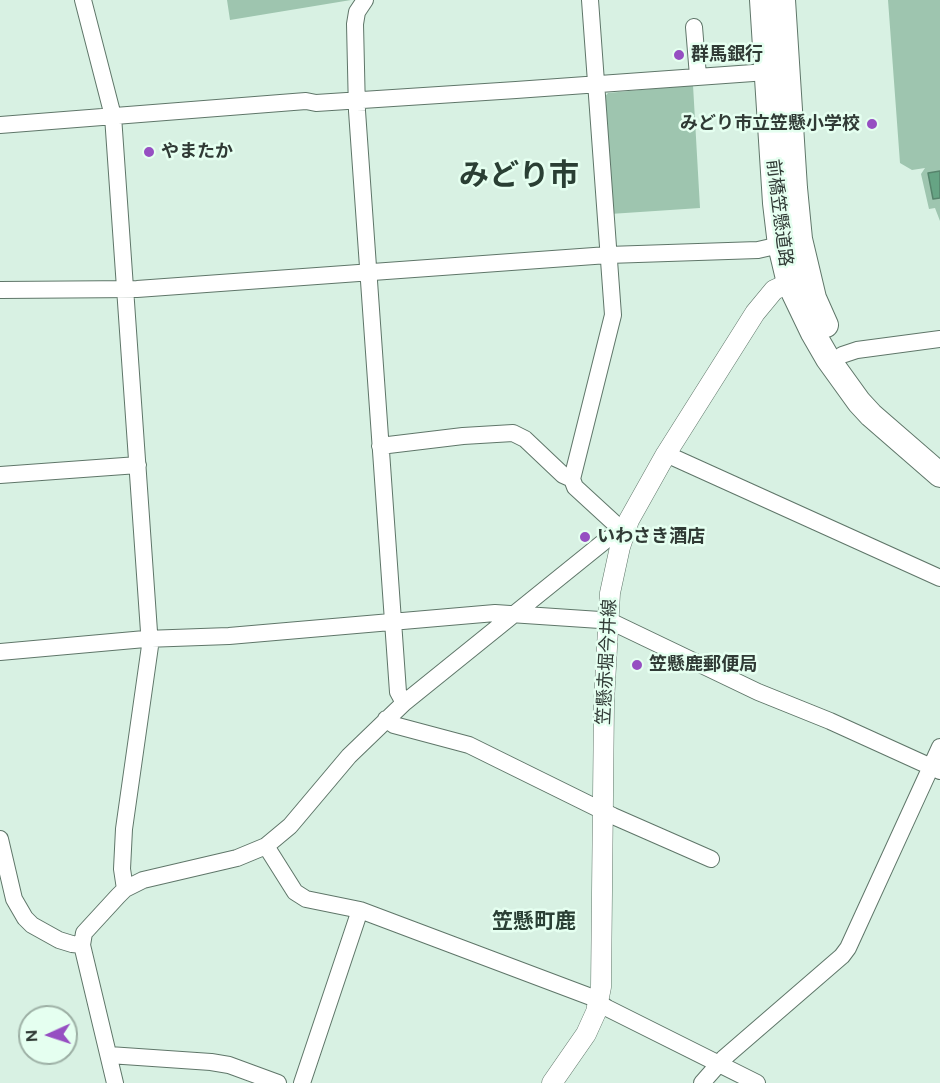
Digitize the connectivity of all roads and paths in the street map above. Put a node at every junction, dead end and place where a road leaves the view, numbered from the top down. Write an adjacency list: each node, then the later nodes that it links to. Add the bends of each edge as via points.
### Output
1 (83, 0): 13 (street)
2 (365, 0): 11 (street, via 355,24)
3 (590, 0): 10 (street)
4 (762, 0): 8 (highway, 前橋笠懸道路)
5 (778, 0): 8 (street, via 782,60 775,70)
6 (783, 0): 12 (highway, 前橋笠懸道路)
7 (694, 27): 9 (street)
8 (767, 72): 9 (street); 15 (highway, 前橋笠懸道路)
9 (698, 76): 10 (street)
10 (596, 83): 11 (street); 16 (street)
11 (358, 99): 13 (street); 17 (street)
12 (791, 111): 18 (main road, via 787,144 798,262 796,274); 21 (highway, 前橋笠懸道路, via 803,255)
13 (114, 116): 14 (street); 20 (street)
14 (0, 124)
15 (780, 245): 16 (street, via 758,250); 18 (highway, 前橋笠懸道路)
16 (608, 255): 17 (street); 30 (street, via 613,315)
17 (367, 272): 20 (street); 24 (street)
18 (789, 282): 21 (main road, via 803,287); 25 (main road, 笠懸赤堀今井線, via 774,290 755,313); 29 (highway, 前橋笠懸道路, via 828,359 860,402)
19 (0, 290): 20 (street)
20 (125, 290): 26 (street)
21 (814, 298): 23 (highway, 前橋笠懸道路)
22 (940, 339): 23 (street)
23 (842, 355): 27 (highway, 前橋笠懸道路, via 876,401)
24 (380, 446): 30 (street, via 513,433); 34 (street)
25 (666, 454): 31 (main road, 笠懸赤堀今井線); 32 (street)
26 (138, 465): 28 (street); 36 (street)
27 (940, 466)
28 (0, 475)
29 (940, 475)
30 (572, 479): 31 (street, via 575,487)
31 (624, 532): 33 (street, via 606,540); 35 (main road, 笠懸赤堀今井線, via 612,577)
32 (940, 578)
33 (514, 613): 34 (street); 35 (street); 38 (street)
34 (393, 621): 36 (street); 38 (street, via 398,692)
35 (608, 622): 41 (street); 42 (main road, 笠懸赤堀今井線)
36 (150, 640): 37 (street); 46 (street, via 124,829)
37 (0, 652)
38 (404, 702): 39 (street)
39 (386, 719): 42 (street, via 394,725 468,745); 44 (street, via 290,826)
40 (940, 747): 41 (street)
41 (935, 769): 51 (street, via 848,948)
42 (601, 809): 45 (street); 49 (main road, 笠懸赤堀今井線, via 602,970)
43 (0, 839): 48 (street, via 14,899 25,918 59,940)
44 (266, 846): 46 (street, via 237,858 143,880); 47 (street, via 298,895)
45 (711, 859)
46 (124, 889): 48 (street, via 84,933)
47 (360, 910): 49 (street); 54 (street)
48 (82, 945): 50 (street)
49 (598, 1002): 51 (street); 55 (main road, 笠懸赤堀今井線, via 579,1047)
50 (108, 1055): 52 (street); 53 (street, via 211,1062)
51 (718, 1063): 56 (street); 57 (street)
52 (115, 1083)
53 (278, 1083)
54 (302, 1083)
55 (552, 1083)
56 (702, 1083)
57 (757, 1083)

